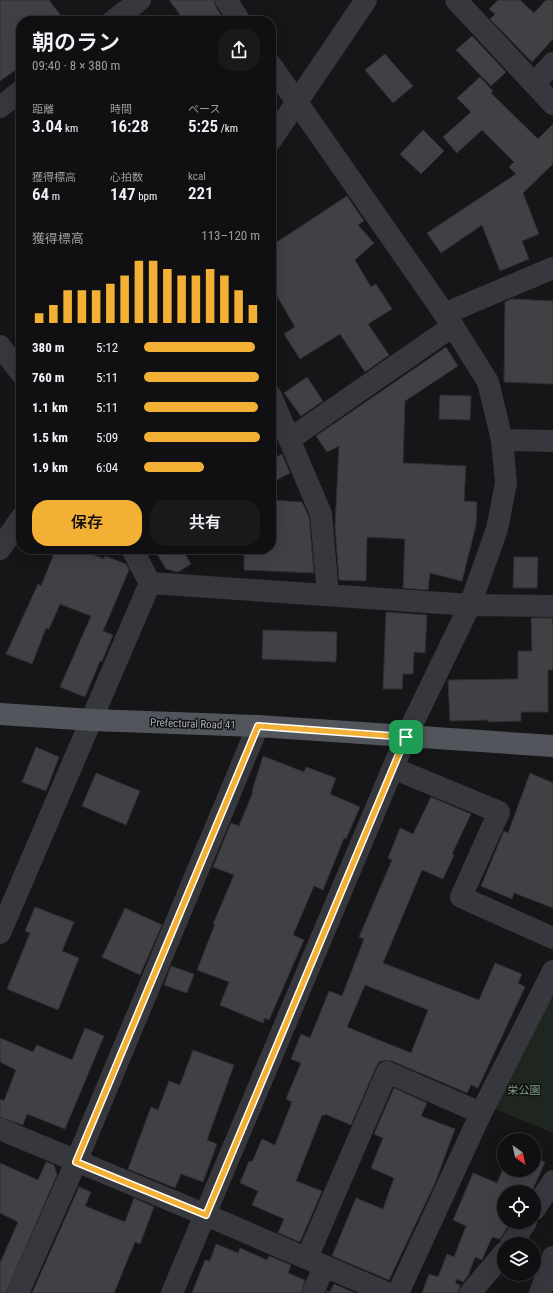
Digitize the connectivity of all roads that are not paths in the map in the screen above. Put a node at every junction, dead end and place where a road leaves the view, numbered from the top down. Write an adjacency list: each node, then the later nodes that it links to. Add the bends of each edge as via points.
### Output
1 (140, 0): 5 (street)
2 (226, 0): 6 (street)
3 (366, 0): 11 (street)
4 (456, 0): 9 (street)
5 (119, 16)
6 (237, 16)
7 (553, 63): 9 (street)
8 (276, 72): 11 (street)
9 (534, 84): 12 (street)
10 (16, 95): 13 (street)
11 (297, 102): 14 (street); 16 (street)
12 (553, 104)
13 (0, 107)
14 (276, 133)
15 (553, 268): 16 (street)
16 (449, 320): 20 (street); 21 (street, via 488,382)
17 (0, 346): 18 (street)
18 (16, 367)
19 (276, 411): 20 (street)
20 (290, 439): 27 (street, via 321,514)
21 (502, 440): 22 (street); 28 (street, via 506,483 497,529)
22 (553, 441)
23 (16, 525): 24 (street)
24 (0, 549)
25 (135, 554): 26 (street)
26 (150, 583): 27 (street); 31 (street)
27 (328, 595): 28 (street)
28 (470, 605): 29 (street); 33 (street)
29 (553, 606)
30 (0, 714): 31 (main road, Prefectural Road 41)
31 (93, 720): 32 (main road, Prefectural Road 41); 36 (street)
32 (258, 726): 33 (main road, Prefectural Road 41); 41 (street)
33 (406, 737): 34 (main road, Prefectural Road 41); 35 (street)
34 (553, 746)
35 (393, 768): 37 (street, via 499,812 461,897); 44 (street)
36 (0, 933)
37 (553, 938)
38 (553, 971): 39 (street)
39 (481, 1113): 46 (street, via 387,1072); 52 (street)
40 (0, 1129): 41 (street)
41 (76, 1162): 44 (street); 48 (street)
42 (553, 1181): 43 (street)
43 (541, 1199)
44 (206, 1215): 46 (street); 49 (street)
45 (553, 1257): 54 (street)
46 (315, 1262): 50 (street); 51 (street)
47 (497, 1262): 53 (street)
48 (18, 1293)
49 (172, 1293)
50 (312, 1293)
51 (387, 1293)
52 (398, 1293)
53 (470, 1293)
54 (540, 1293)

